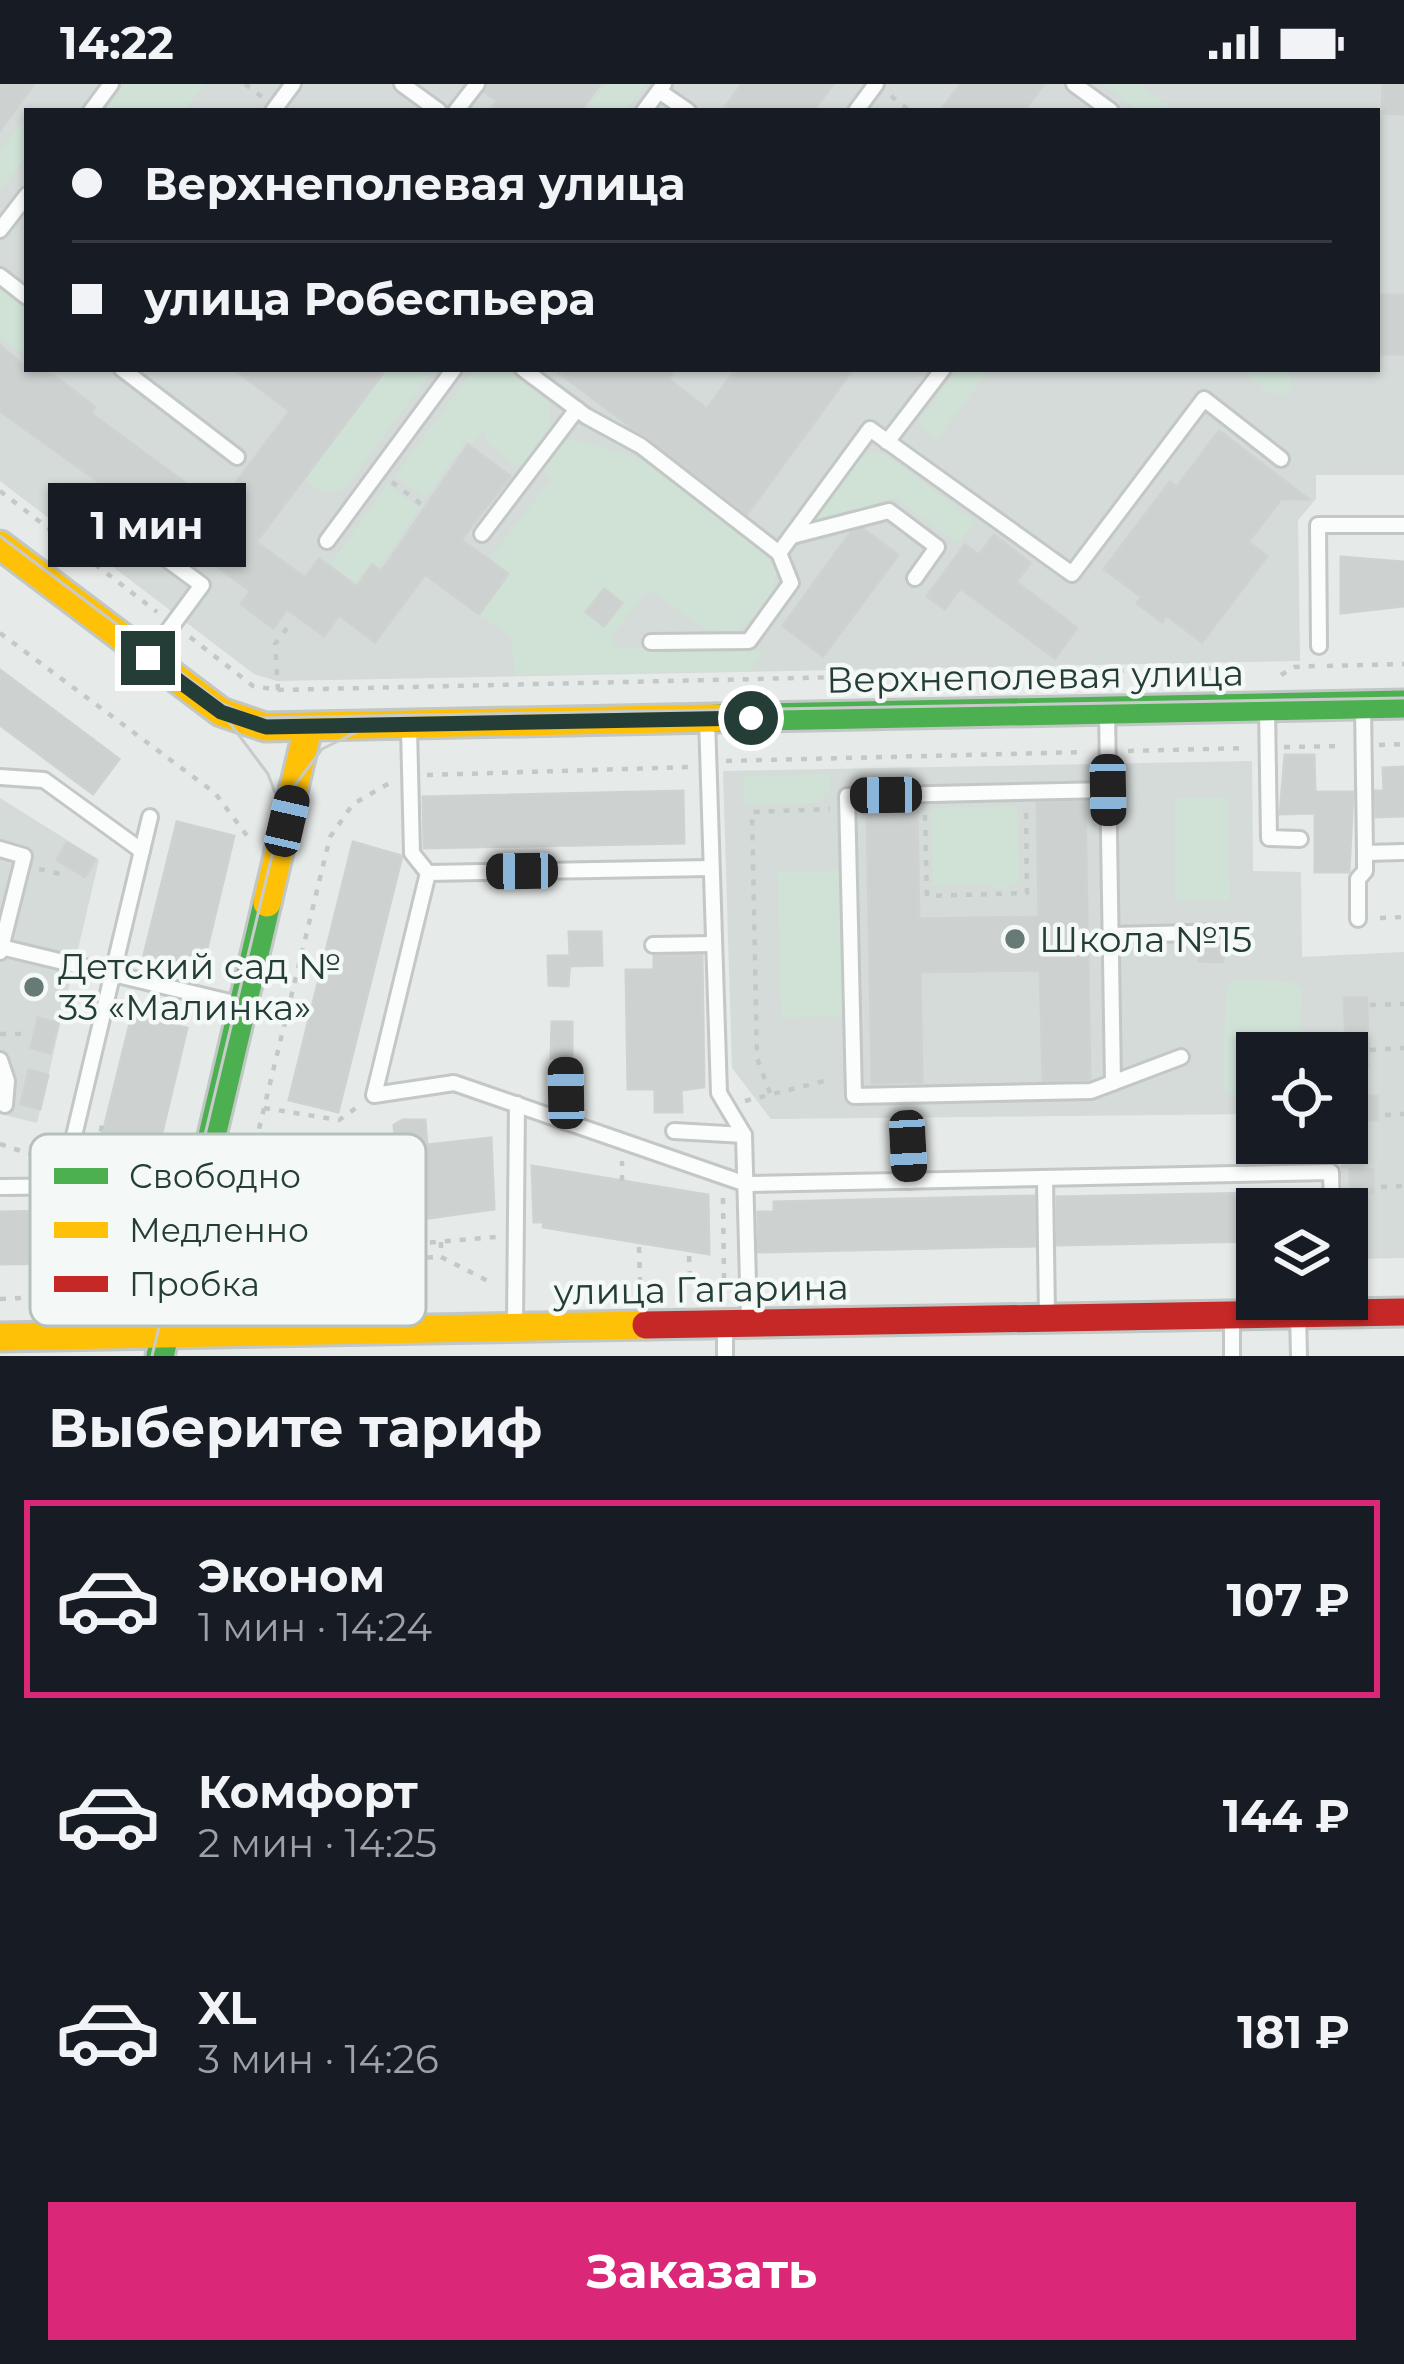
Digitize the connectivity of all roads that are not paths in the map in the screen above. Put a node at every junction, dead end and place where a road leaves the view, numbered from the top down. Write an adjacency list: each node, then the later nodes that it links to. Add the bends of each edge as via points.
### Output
1 (402, 84): 5 (lane)
2 (477, 84): 6 (lane)
3 (1074, 84): 8 (lane)
4 (662, 87): 7 (lane)
5 (435, 108)
6 (458, 108)
7 (685, 108)
8 (1107, 108)
9 (24, 199): 10 (lane)
10 (0, 230)
11 (0, 276): 12 (lane)
12 (24, 295)
13 (126, 372): 19 (lane)
14 (452, 372): 25 (lane)
15 (527, 372): 17 (lane)
16 (941, 372): 18 (lane)
17 (577, 409): 22 (lane); 27 (lane, via 641,446)
18 (887, 442): 20 (lane, via 1072,574 1204,399); 24 (lane, via 870,430)
19 (237, 457)
20 (1281, 459)
21 (1404, 525): 30 (lane, via 1318,525)
22 (482, 534)
23 (135, 536): 31 (lane, via 202,585)
24 (792, 536): 27 (lane); 28 (lane, via 889,511 937,547)
25 (327, 541)
26 (0, 544): 31 (street, Верхнеполевая улица)
27 (779, 554): 29 (lane, via 790,584 748,641)
28 (915, 578)
29 (651, 642)
30 (1319, 646)
31 (148, 658): 38 (street, Верхнеполевая улица, via 243,722)
32 (1404, 704): 33 (street, Верхнеполевая улица)
33 (1363, 705): 34 (street, Верхнеполевая улица); 46 (lane)
34 (1267, 707): 35 (street, Верхнеполевая улица); 42 (lane, via 1269,838)
35 (1107, 711): 36 (street, Верхнеполевая улица); 40 (lane)
36 (707, 719): 37 (street, Верхнеполевая улица); 47 (lane)
37 (409, 726): 38 (street, Верхнеполевая улица); 48 (lane, via 412,853)
38 (308, 728): 56 (street)
39 (0, 777): 44 (lane, via 44,780)
40 (1108, 790): 51 (lane); 60 (lane, via 848,796 848,809 854,1096 1091,1091)
41 (150, 817): 44 (lane)
42 (1300, 838)
43 (0, 850): 54 (lane, via 24,856)
44 (142, 851): 55 (lane)
45 (1404, 852): 46 (lane)
46 (1365, 854): 49 (lane)
47 (712, 868): 48 (lane); 52 (lane)
48 (428, 873): 61 (lane, via 374,1095 454,1083)
49 (1358, 919)
50 (1195, 933): 51 (lane)
51 (1111, 935): 60 (lane)
52 (714, 944): 53 (lane); 67 (lane, via 719,1093)
53 (653, 946)
54 (1, 949): 55 (lane)
55 (111, 976): 56 (lane); 65 (lane)
56 (243, 1005): 66 (street)
57 (1181, 1057): 60 (lane)
58 (0, 1060): 62 (lane)
59 (565, 1065): 63 (lane)
60 (1114, 1083)
61 (517, 1104): 63 (lane); 82 (lane)
62 (4, 1106)
63 (566, 1122): 71 (lane)
64 (674, 1131): 67 (lane)
65 (74, 1134)
66 (213, 1134)
67 (744, 1135): 71 (lane)
68 (908, 1146): 70 (lane)
69 (1045, 1178): 70 (lane); 74 (lane, via 1331,1172); 79 (lane)
70 (910, 1180): 71 (lane)
71 (746, 1184): 81 (lane)
72 (0, 1187): 73 (lane)
73 (30, 1187)
74 (1331, 1188)
75 (1368, 1309): 76 (street, улица Гагарина)
76 (1404, 1312)
77 (1232, 1315): 78 (street, улица Гагарина); 79 (street, улица Гагарина); 86 (lane)
78 (1236, 1315)
79 (1047, 1318): 81 (street, улица Гагарина)
80 (1298, 1320): 87 (lane)
81 (737, 1324): 82 (street, улица Гагарина); 85 (lane)
82 (515, 1328): 84 (street, улица Гагарина)
83 (0, 1337): 84 (street, улица Гагарина)
84 (163, 1345)
85 (725, 1356)
86 (1232, 1356)
87 (1299, 1356)

